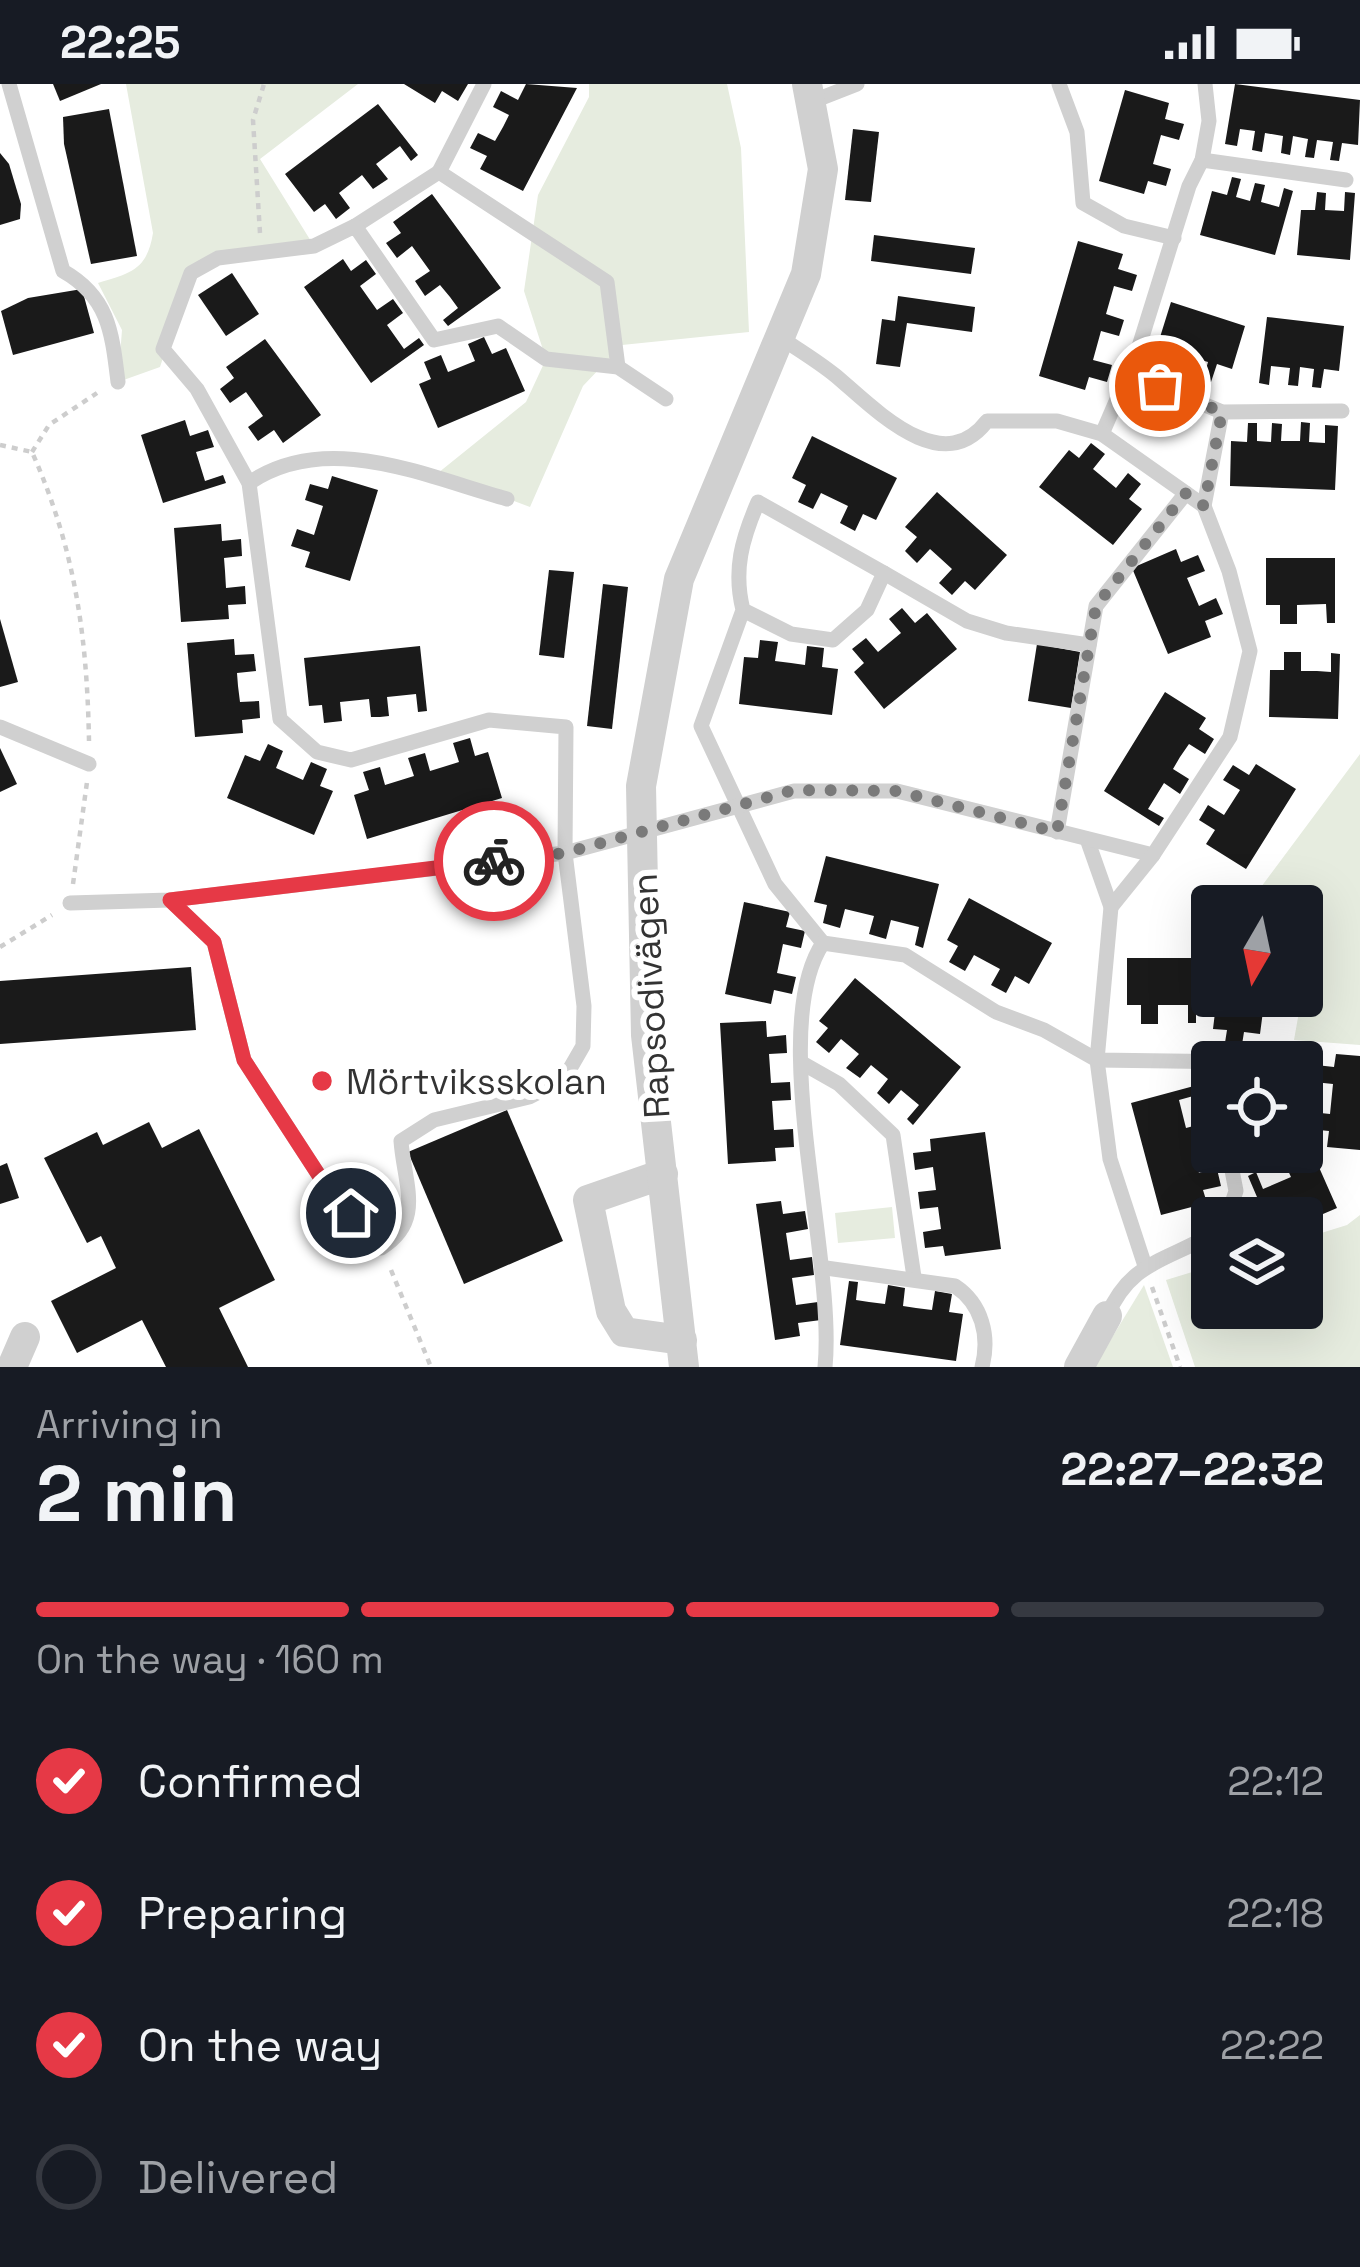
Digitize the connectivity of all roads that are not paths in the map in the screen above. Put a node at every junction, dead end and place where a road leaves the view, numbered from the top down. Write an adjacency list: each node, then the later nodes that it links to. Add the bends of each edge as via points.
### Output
1 (9, 84): 15 (lane, via 63,271 90,286 112,332)
2 (484, 84): 8 (lane)
3 (857, 84): 6 (lane, Rapsodivägen)
4 (1059, 84): 11 (lane, via 1077,132 1083,203 1124,226)
5 (1205, 84): 7 (lane)
6 (809, 93): 12 (street, Rapsodivägen, via 823,169 806,274)
7 (1202, 160): 9 (lane); 11 (lane)
8 (439, 172): 10 (lane); 13 (lane, via 607,282)
9 (1346, 180)
10 (355, 226): 13 (lane, via 434,340 498,326 546,359); 20 (lane, via 314,246 218,258 191,272 163,349 197,389)
11 (1174, 238): 14 (lane)
12 (781, 338): 19 (lane, via 928,442 955,446 987,421 1057,421); 31 (street, Rapsodivägen, via 679,579 641,785)
13 (618, 367): 16 (lane)
14 (1129, 373): 18 (lane); 19 (lane)
15 (118, 382)
16 (666, 399)
17 (1342, 411): 18 (lane)
18 (1222, 412): 23 (lane)
19 (1102, 434): 21 (lane)
20 (249, 483): 22 (lane, via 273,467 330,455); 33 (lane, via 280,719 317,752 351,760 489,720 566,727)
21 (1186, 493): 23 (lane); 26 (lane, via 1096,606)
22 (507, 499)
23 (1204, 506): 34 (lane, via 1250,651 1231,737)
24 (884, 573): 25 (lane, via 867,610 833,640 790,634); 25 (lane, via 758,502 741,542); 26 (lane, via 967,621)
25 (743, 610): 29 (lane, via 701,726)
26 (1089, 645): 30 (lane)
27 (0, 727): 28 (lane)
28 (89, 764)
29 (734, 804): 30 (lane, via 794,790 897,791); 31 (lane); 38 (lane, via 775,884)
30 (1057, 832): 32 (lane)
31 (642, 833): 33 (lane); 42 (street, Rapsodivägen, via 646,1035)
32 (1087, 839): 34 (lane); 37 (lane)
33 (565, 853): 35 (lane); 35 (lane, via 583,1046 564,1078 547,1088 434,1120 401,1141 412,1207 402,1235 381,1248 320,1177 244,1060 214,942)
34 (1154, 855): 37 (lane)
35 (170, 900): 36 (lane)
36 (70, 903)
37 (1111, 908): 39 (lane)
38 (824, 943): 39 (lane, via 905,956); 40 (lane, via 805,989)
39 (1097, 1060): 41 (lane); 44 (lane, via 1110,1159)
40 (802, 1063): 45 (lane); 46 (lane, via 839,1084 893,1135)
41 (1191, 1065)
42 (663, 1174): 49 (street, Rapsodivägen); 49 (street, Rapsodivägen, via 588,1200 611,1311 624,1332)
43 (1191, 1244): 44 (lane)
44 (1145, 1266): 47 (lane, via 1121,1284)
45 (826, 1268): 46 (lane); 51 (lane)
46 (914, 1277): 52 (lane, via 971,1297 985,1333)
47 (1107, 1316): 53 (street)
48 (26, 1336): 50 (street)
49 (683, 1354)
50 (11, 1367)
51 (825, 1367)
52 (982, 1367)
53 (1079, 1367)

